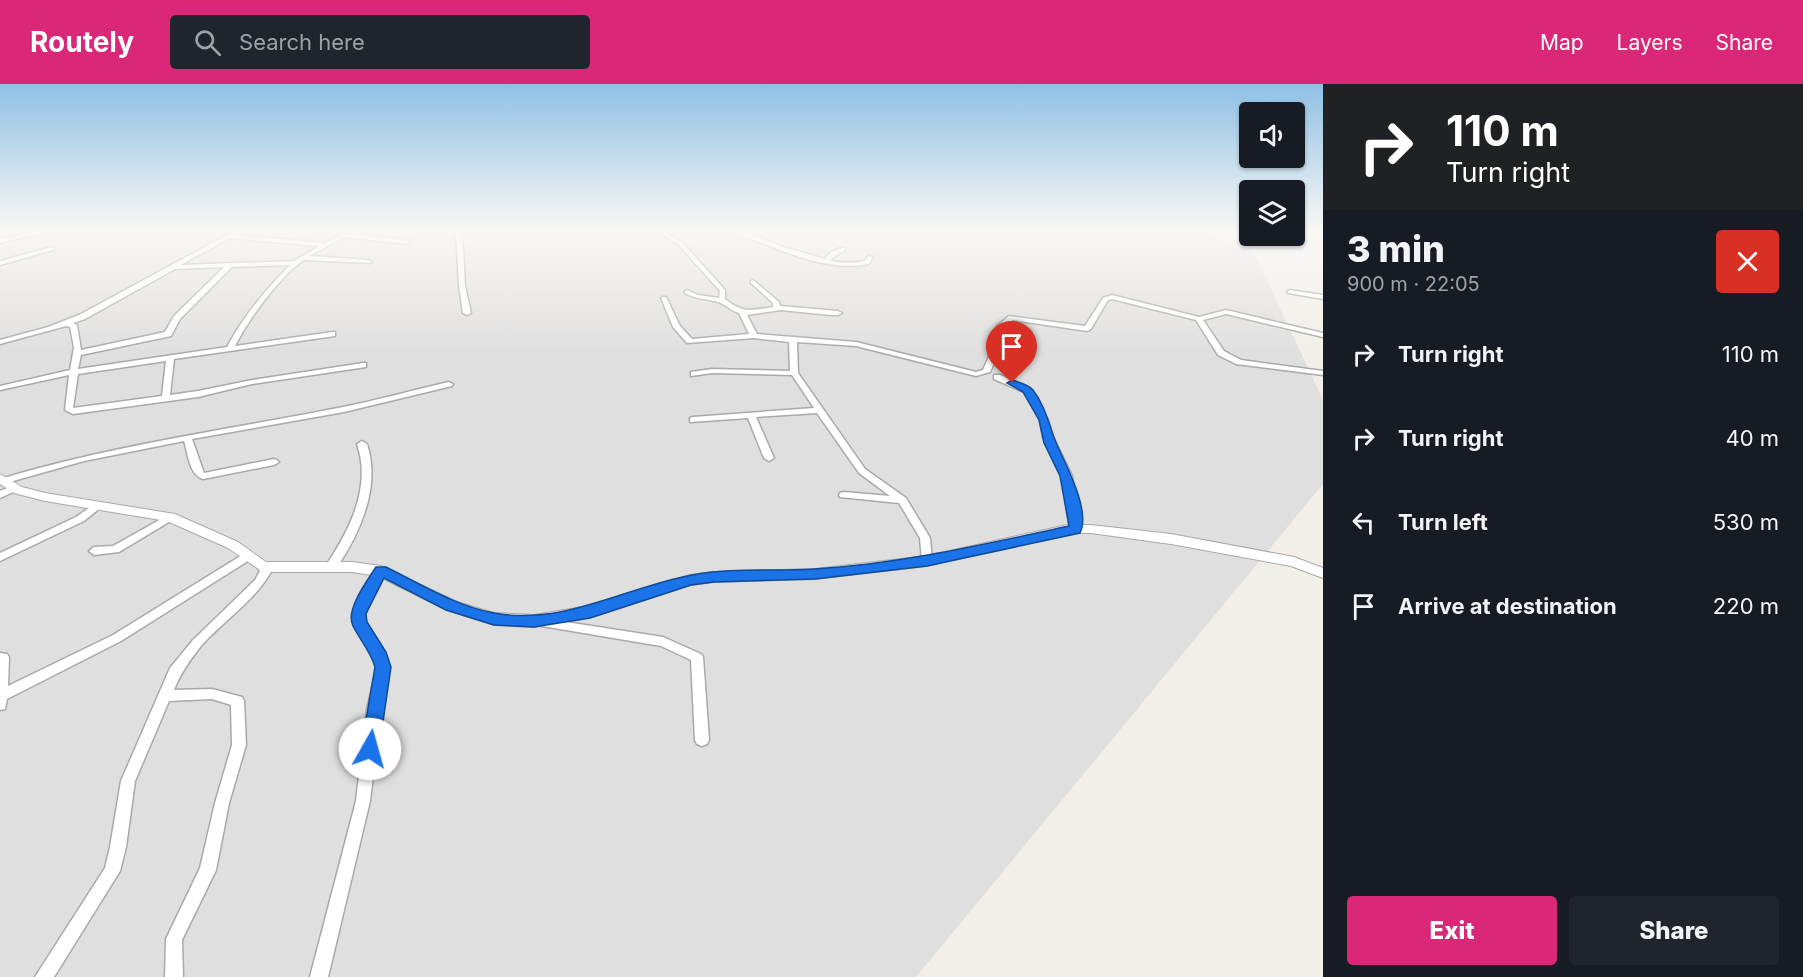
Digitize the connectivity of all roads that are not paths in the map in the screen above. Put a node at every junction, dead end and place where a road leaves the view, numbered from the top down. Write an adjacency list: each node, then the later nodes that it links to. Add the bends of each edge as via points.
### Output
1 (167, 271): 17 (street)
2 (224, 271): 23 (street, via 177,318 168,334)
3 (289, 271): 24 (street, via 239,330)
4 (461, 271): 15 (street)
5 (705, 271): 11 (street, via 723,291)
6 (753, 282): 12 (street, via 777,303)
7 (687, 292): 11 (street)
8 (1290, 292): 9 (street)
9 (1323, 297)
10 (664, 298): 20 (street, via 678,327 690,341)
11 (722, 300): 13 (street)
12 (776, 308): 13 (street); 14 (street)
13 (742, 312): 20 (street)
14 (838, 313)
15 (466, 314)
16 (1198, 319): 19 (street, via 1226,312); 21 (street, via 1112,297 1105,299 1087,329 1012,318 1001,326 1001,338 986,372 976,374 856,344); 31 (street, via 1221,353 1232,360)
17 (67, 324): 22 (street); 25 (street, via 74,327)
18 (332, 334): 24 (street)
19 (1323, 335)
20 (754, 336): 21 (street)
21 (793, 340): 30 (street)
22 (0, 342)
23 (152, 345): 25 (street); 27 (street)
24 (230, 349): 26 (street)
25 (77, 352): 29 (street)
26 (171, 358): 27 (street); 36 (street)
27 (152, 361): 29 (street)
28 (363, 365): 36 (street)
29 (72, 372): 35 (street); 36 (street, via 69,410)
30 (794, 373): 32 (street); 37 (street)
31 (1323, 373)
32 (694, 374)
33 (997, 377): 49 (street, via 1028,390 1044,420 1050,443 1067,476)
34 (448, 384): 40 (street, via 330,412)
35 (0, 388)
36 (166, 398)
37 (820, 410): 38 (street); 46 (street, via 862,471)
38 (751, 415): 39 (street); 42 (street)
39 (693, 420)
40 (186, 437): 43 (street, via 203,476); 44 (street, via 68,461)
41 (362, 444): 55 (street, via 367,456 363,502 342,554)
42 (769, 458)
43 (274, 462)
44 (4, 486): 47 (street)
45 (844, 495): 46 (street)
46 (902, 500): 53 (street, via 925,538)
47 (96, 506): 48 (street); 52 (street, via 80,519)
48 (170, 517): 50 (street, via 115,549); 51 (street, via 233,545)
49 (1075, 529): 53 (street); 57 (street, via 1171,539 1294,562)
50 (94, 552)
51 (247, 556): 54 (street); 61 (street, via 117,638)
52 (0, 557)
53 (927, 561): 58 (street, via 815,574 714,576 590,612)
54 (263, 567): 55 (street); 60 (street, via 266,570 259,583 175,672)
55 (331, 567): 56 (street)
56 (381, 571): 58 (street, via 452,606 494,619); 65 (street, via 358,614 383,667 363,801)
57 (1323, 573)
58 (534, 621): 62 (street, via 663,642 697,657)
59 (3, 657): 61 (street)
60 (166, 696): 63 (street, via 128,781 112,871); 64 (street, via 225,696 237,701 239,717 239,745 208,870 174,939)
61 (1, 699)
62 (702, 740)
63 (44, 977)
64 (174, 977)
65 (319, 977)

